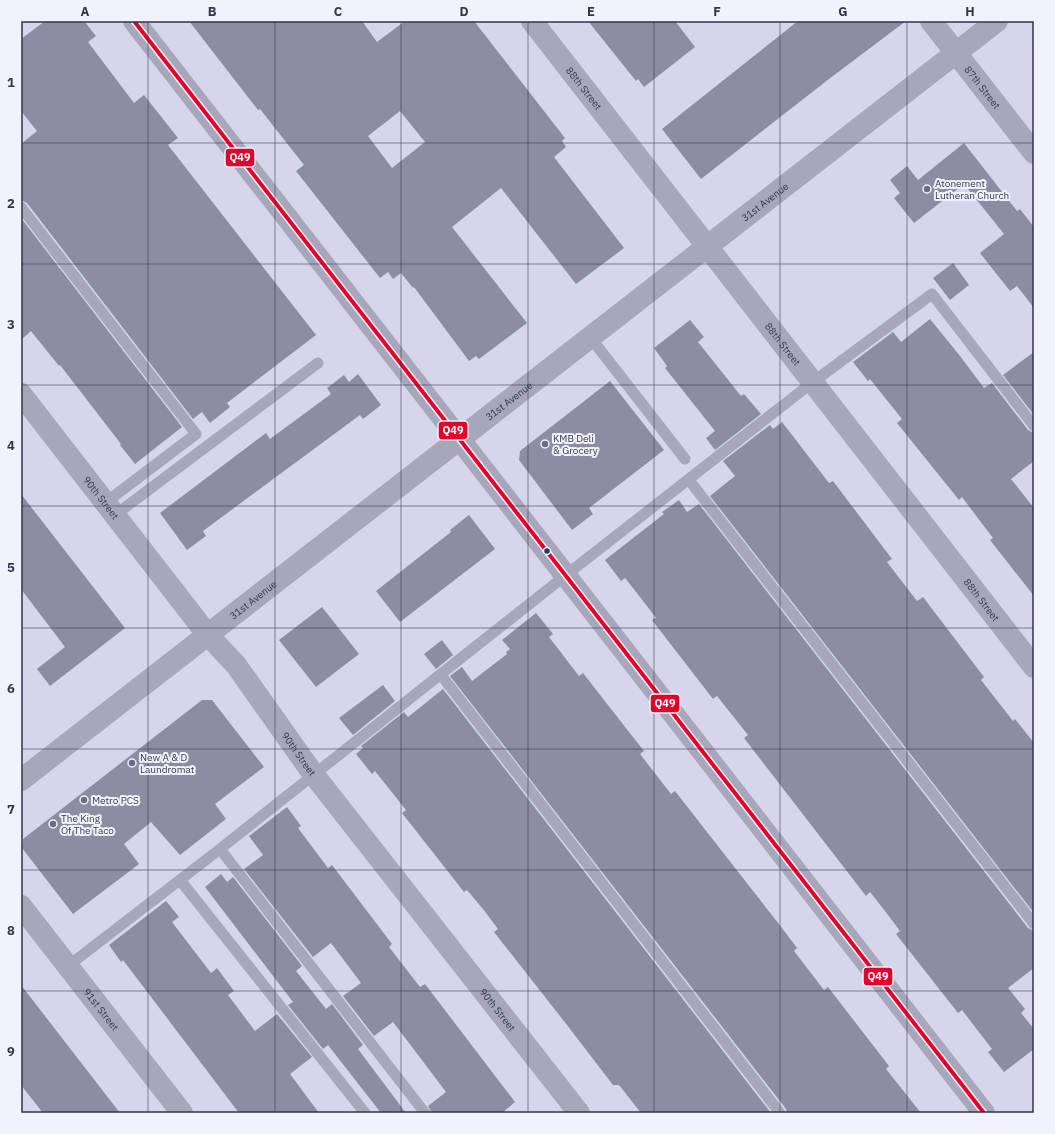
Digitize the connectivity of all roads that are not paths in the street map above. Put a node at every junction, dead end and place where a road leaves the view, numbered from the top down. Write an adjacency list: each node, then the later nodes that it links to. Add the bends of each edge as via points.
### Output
1 (134, 21): 14 (street)
2 (532, 21): 8 (street, 88th Street)
3 (931, 21): 5 (street, 87th Street)
4 (997, 21): 5 (street, 31st Avenue)
5 (956, 53): 6 (street, 87th Street); 8 (street, 31st Avenue)
6 (1034, 153)
7 (21, 207): 17 (lane, via 196,434)
8 (707, 246): 9 (street, 31st Avenue); 11 (street, 88th Street)
9 (590, 337): 14 (street, 31st Avenue); 15 (lane)
10 (318, 363): 17 (lane)
11 (813, 382): 13 (lane, via 932,294); 16 (lane); 20 (street, 88th Street)
12 (21, 394): 17 (street, 90th Street)
13 (1034, 426)
14 (459, 439): 18 (street); 19 (street, 31st Avenue)
15 (685, 459)
16 (690, 480): 18 (lane); 27 (lane)
17 (110, 509): 19 (street, 90th Street)
18 (566, 575): 21 (lane); 34 (street)
19 (207, 634): 22 (street, 90th Street, via 236,665); 23 (street, 31st Avenue)
20 (1034, 667)
21 (441, 675): 22 (lane); 33 (lane)
22 (314, 775): 24 (lane); 32 (street, 90th Street)
23 (21, 780)
24 (220, 849): 25 (lane); 31 (lane)
25 (180, 880): 28 (lane); 30 (lane)
26 (21, 906): 28 (street, 91st Street)
27 (1034, 924)
28 (68, 966): 29 (street, 91st Street)
29 (182, 1113)
30 (365, 1113)
31 (425, 1113)
32 (579, 1113)
33 (780, 1113)
34 (984, 1113)

